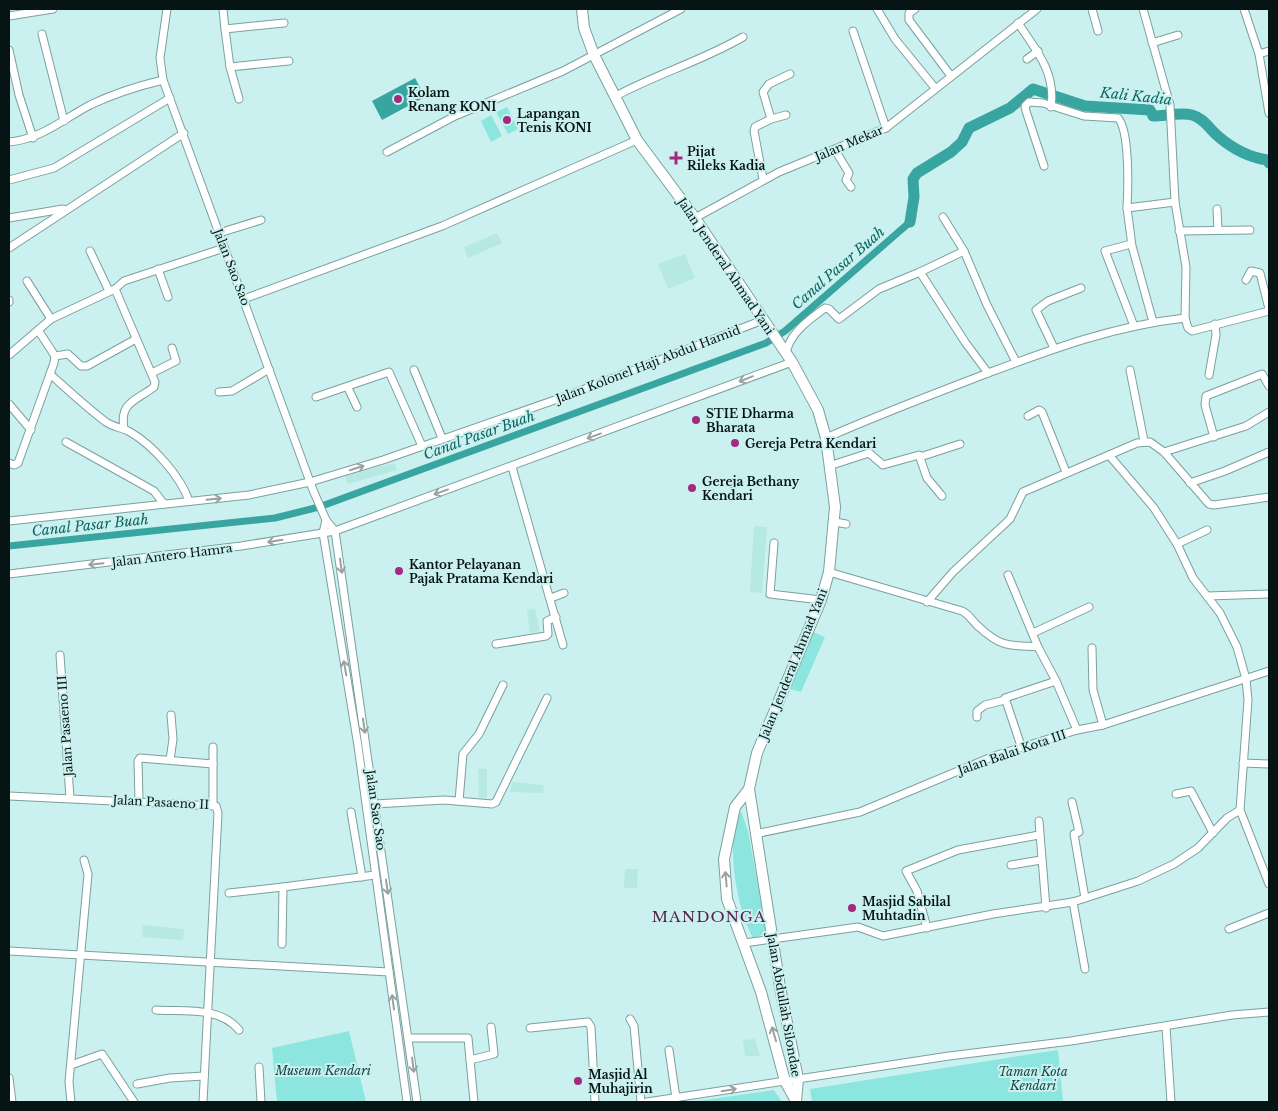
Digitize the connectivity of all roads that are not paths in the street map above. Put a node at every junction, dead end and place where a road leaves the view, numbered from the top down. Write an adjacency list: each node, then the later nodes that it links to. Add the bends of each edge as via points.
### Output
1 (53, 9): 12 (street)
2 (167, 9): 32 (street, Jalan Sao Sao, via 160,58)
3 (223, 9): 15 (street)
4 (582, 9): 26 (highway, Jalan Jenderal Ahmad Yani, via 584,28)
5 (681, 9): 26 (street)
6 (877, 9): 33 (street, via 895,39)
7 (915, 9): 31 (street, via 908,15 909,20)
8 (1037, 9): 14 (street, Jalan Mekar)
9 (1092, 9): 17 (street)
10 (1143, 9): 21 (street)
11 (1244, 9): 25 (street)
12 (9, 16)
13 (284, 23): 15 (street)
14 (1018, 23): 22 (street); 31 (street, Jalan Mekar)
15 (225, 29): 29 (street)
16 (853, 31): 42 (street)
17 (1098, 31)
18 (42, 34): 41 (street)
19 (1178, 34): 21 (street)
20 (743, 37): 34 (street)
21 (1152, 43): 53 (street, via 1170,105)
22 (1038, 51): 27 (street); 37 (street, via 1047,66 1053,94)
23 (1269, 51): 25 (street)
24 (9, 54): 44 (street)
25 (1259, 54): 38 (street)
26 (594, 55): 34 (highway, Jalan Jenderal Ahmad Yani); 48 (street, via 455,116)
27 (1027, 59)
28 (289, 62): 29 (street)
29 (230, 67): 36 (street)
30 (790, 74): 40 (street, via 765,86 764,96)
31 (950, 76): 33 (street, Jalan Mekar)
32 (163, 80): 35 (street, Jalan Sao Sao); 41 (street, via 116,94)
33 (935, 88): 42 (street, Jalan Mekar)
34 (614, 97): 45 (highway, Jalan Jenderal Ahmad Yani)
35 (170, 98): 43 (street, Jalan Sao Sao); 51 (street, via 54,168)
36 (239, 99)
37 (1051, 106): 49 (street, via 1037,102 1029,102 1025,106); 55 (street, via 1084,116 1120,120 1126,152)
38 (1269, 113)
39 (786, 114): 40 (street)
40 (771, 119): 50 (street, via 754,131)
41 (64, 121): 44 (street)
42 (886, 128): 47 (street, Jalan Mekar)
43 (184, 133): 54 (street); 64 (street, Jalan Sao Sao)
44 (33, 138): 46 (street)
45 (637, 140): 59 (highway, Jalan Jenderal Ahmad Yani); 77 (street, via 442,226)
46 (9, 142)
47 (835, 150): 50 (street, Jalan Mekar); 52 (street, via 849,173 846,180)
48 (387, 152)
49 (1044, 166)
50 (763, 179): 59 (street, Jalan Mekar)
51 (9, 180)
52 (851, 187)
53 (1175, 202): 55 (street); 63 (street)
54 (66, 208): 58 (street); 66 (street)
55 (1127, 208): 65 (street)
56 (1217, 208): 61 (street)
57 (943, 217): 69 (street)
58 (9, 218)
59 (694, 218): 82 (highway, Jalan Jenderal Ahmad Yani)
60 (261, 220): 64 (street)
61 (1218, 230): 62 (street); 63 (street)
62 (1250, 230)
63 (1179, 231): 79 (street, via 1186,267)
64 (219, 233): 67 (street, Jalan Sao Sao)
65 (1131, 244): 81 (street); 84 (street, via 1105,251)
66 (9, 248)
67 (224, 248): 70 (street); 77 (street, Jalan Sao Sao)
68 (90, 251): 75 (street)
69 (964, 251): 71 (street); 92 (street, via 986,305)
70 (158, 269): 75 (street, via 124,280); 76 (street)
71 (920, 272): 89 (street, via 879,289 840,318 824,308 788,342); 96 (street)
72 (1246, 280): 78 (street, via 1251,271 1260,272)
73 (27, 281): 80 (street)
74 (1081, 288): 88 (street, via 1036,310)
75 (112, 290): 80 (street); 86 (street)
76 (168, 297)
77 (244, 299): 93 (street, Jalan Sao Sao)
78 (1269, 310): 83 (street)
79 (1185, 318): 81 (street); 83 (street, via 1191,331)
80 (51, 319): 85 (street)
81 (1153, 322): 84 (street)
82 (765, 324): 89 (highway, Jalan Jenderal Ahmad Yani); 111 (street, Jalan Kolonel Haji Abdul Hamid)
83 (1215, 324): 99 (street)
84 (1134, 326): 88 (street)
85 (38, 330): 90 (street); 91 (street)
86 (136, 339): 91 (street, via 88,366 80,366 68,354); 98 (street)
87 (172, 348): 98 (street, via 176,361)
88 (1054, 348): 92 (street)
89 (786, 354): 112 (highway, Jalan Jenderal Ahmad Yani, via 818,410); 123 (street, Jalan Antero Hamra, one-way to 123)
90 (9, 355)
91 (55, 356): 97 (street)
92 (1016, 362): 96 (street)
93 (269, 369): 102 (street, via 232,391); 125 (street, Jalan Sao Sao)
94 (414, 370): 111 (street)
95 (1130, 370): 113 (street)
96 (988, 373): 112 (street, via 883,412)
97 (50, 374): 108 (street, via 104,420); 109 (street)
98 (152, 374): 108 (street, via 154,387 123,412)
99 (1209, 375)
100 (1269, 386): 110 (street, via 1265,376 1260,375 1206,396 1205,405)
101 (348, 388): 103 (street); 105 (street); 116 (street, via 387,372)
102 (219, 392)
103 (316, 397)
104 (9, 404): 109 (street)
105 (357, 407)
106 (1269, 412): 110 (street, via 1246,426)
107 (1028, 416): 124 (street, via 1038,410 1042,412)
108 (124, 429): 129 (street, via 140,439 175,474)
109 (31, 430): 121 (street, via 18,463)
110 (1214, 436): 117 (street)
111 (442, 438): 116 (street, Jalan Kolonel Haji Abdul Hamid)
112 (826, 438): 122 (highway, Jalan Jenderal Ahmad Yani)
113 (1144, 441): 117 (street); 119 (street)
114 (66, 442): 130 (street, via 154,491)
115 (960, 444): 120 (street)
116 (422, 446): 125 (street, Jalan Kolonel Haji Abdul Hamid, one-way to 116)
117 (1164, 452): 126 (street)
118 (1269, 452): 126 (street)
119 (1109, 455): 124 (street); 139 (street, via 1154,508)
120 (920, 457): 122 (street, via 917,455 883,465 869,453); 127 (street, via 927,478)
121 (9, 463)
122 (832, 465): 133 (highway, Jalan Jenderal Ahmad Yani)
123 (512, 467): 136 (street, Jalan Antero Hamra, one-way to 136); 146 (street)
124 (1066, 472): 148 (street, via 1023,492 1010,519 953,572)
125 (310, 482): 129 (street, Jalan Kolonel Haji Abdul Hamid, one-way to 125, via 250,495); 131 (street, Jalan Sao Sao)
126 (1190, 483): 128 (street, via 1214,505)
127 (942, 496)
128 (1269, 497)
129 (190, 501): 130 (street, Jalan Kolonel Haji Abdul Hamid)
130 (164, 504): 132 (street, Jalan Kolonel Haji Abdul Hamid)
131 (326, 520): 136 (street, Jalan Sao Sao); 137 (street, Jalan Sao Sao)
132 (9, 521)
133 (835, 522): 134 (street); 140 (highway, Jalan Jenderal Ahmad Yani)
134 (846, 524)
135 (1207, 530): 139 (street)
136 (335, 531): 137 (street, Jalan Antero Hamra); 181 (street, Jalan Sao Sao, one-way to 181)
137 (323, 533): 141 (street, Jalan Antero Hamra, one-way to 141); 193 (street, Jalan Sao Sao, one-way to 137, via 358,746)
138 (774, 543): 147 (street, via 770,594)
139 (1177, 544): 145 (street, via 1193,578)
140 (829, 572): 147 (highway, Jalan Jenderal Ahmad Yani); 148 (street)
141 (9, 574)
142 (1008, 575): 151 (street)
143 (564, 593): 146 (street)
144 (1269, 594): 145 (street)
145 (1207, 596): 158 (street, via 1220,613 1237,647)
146 (551, 598): 150 (street)
147 (821, 600): 173 (highway, Jalan Jenderal Ahmad Yani, via 757,753)
148 (927, 602): 154 (street, via 967,614 1001,644)
149 (1089, 607): 151 (street)
150 (556, 617): 152 (street, via 547,621 546,636); 153 (street)
151 (1032, 633): 154 (street)
152 (496, 644)
153 (563, 645)
154 (1038, 647): 159 (street)
155 (1092, 648): 165 (street, via 1094,690)
156 (60, 655): 176 (street, Jalan Pasaeno III)
157 (1269, 671): 158 (street, Jalan Balai Kota III)
158 (1246, 679): 165 (street, Jalan Balai Kota III); 170 (street, via 1248,700)
159 (1056, 681): 162 (street, via 1014,693); 166 (street)
160 (503, 685): 178 (street, via 479,734 463,754)
161 (547, 698): 178 (street, via 496,802)
162 (1005, 700): 164 (street, via 983,706 977,711); 167 (street)
163 (171, 715): 169 (street, via 173,739)
164 (978, 717)
165 (1103, 725): 166 (street, Jalan Balai Kota III)
166 (1077, 730): 167 (street, Jalan Balai Kota III)
167 (1021, 746): 188 (street, Jalan Balai Kota III, via 860,812)
168 (213, 747): 171 (street)
169 (170, 760): 171 (street); 177 (street, via 138,760)
170 (1243, 763): 172 (street); 184 (street)
171 (213, 764): 180 (street)
172 (1269, 764)
173 (749, 789): 182 (highway, Jalan Jenderal Ahmad Yani); 183 (highway, Jalan Abdullah Silondae)
174 (1176, 794): 187 (street, via 1191,791)
175 (9, 796): 176 (street, Jalan Pasaeno II)
176 (70, 798): 177 (street, Jalan Pasaeno II)
177 (139, 801): 180 (street, Jalan Pasaeno II)
178 (459, 801): 181 (street)
179 (1072, 802): 198 (street, via 1079,832 1074,834)
180 (213, 804): 209 (street, Jalan Pasaeno II, via 218,813)
181 (375, 804): 220 (street, Jalan Sao Sao, one-way to 220)
182 (735, 807): 183 (highway); 205 (highway, Jalan Jenderal Ahmad Yani, one-way to 182, via 727,899 724,859)
183 (753, 810): 188 (highway, Jalan Abdullah Silondae)
184 (1240, 810): 187 (street); 195 (street)
185 (351, 812): 194 (street)
186 (1039, 821): 189 (street)
187 (1212, 832): 198 (street, via 1198,848 1174,864 1138,881)
188 (755, 834): 204 (highway, Jalan Abdullah Silondae)
189 (1039, 835): 191 (street); 202 (street, via 958,850 906,870 917,891)
190 (84, 860): 208 (street, via 88,874)
191 (1041, 860): 192 (street); 200 (street)
192 (1011, 865)
193 (375, 875): 194 (street); 211 (street, Jalan Sao Sao)
194 (362, 877): 196 (street)
195 (1269, 884)
196 (283, 887): 197 (street); 206 (street)
197 (229, 893)
198 (1086, 898): 199 (street)
199 (1073, 902): 200 (street); 210 (street)
200 (1046, 908): 202 (street, via 993,914)
201 (1269, 913): 203 (street)
202 (927, 928): 204 (street, via 881,936 858,927)
203 (1230, 928)
204 (772, 939): 205 (street); 227 (highway, Jalan Abdullah Silondae)
205 (744, 943): 228 (highway, Jalan Jenderal Ahmad Yani, one-way to 205, via 762,992)
206 (282, 944)
207 (9, 951): 208 (street)
208 (80, 955): 209 (street); 223 (street)
209 (210, 961): 211 (street); 214 (street, Jalan Pasaeno II)
210 (1085, 969)
211 (389, 972): 236 (street, Jalan Sao Sao, one-way to 211)
212 (156, 1010): 214 (street)
213 (1269, 1012): 217 (street)
214 (208, 1013): 219 (street, via 219,1015); 225 (street, Jalan Pasaeno II)
215 (630, 1020): 240 (street, via 634,1026)
216 (491, 1027): 222 (street, via 494,1054)
217 (1166, 1027): 227 (street); 243 (street)
218 (530, 1028): 239 (street, via 588,1022 591,1027)
219 (239, 1030)
220 (409, 1038): 222 (street, via 466,1037 469,1039); 237 (street, Jalan Sao Sao, one-way to 237)
221 (669, 1050): 230 (street)
222 (470, 1060): 238 (street)
223 (71, 1065): 232 (street, via 68,1082); 233 (street, via 102,1054)
224 (259, 1067): 235 (street)
225 (204, 1076): 229 (street); 234 (street, Jalan Pasaeno II)
226 (9, 1078): 231 (street)
227 (798, 1080): 228 (street); 242 (highway, Jalan Abdullah Silondae)
228 (785, 1081): 230 (street, one-way to 228); 242 (highway, Jalan Jenderal Ahmad Yani)
229 (137, 1084)
230 (676, 1098): 241 (street)
231 (12, 1102)
232 (71, 1102)
233 (134, 1102)
234 (203, 1102)
235 (261, 1102)
236 (406, 1102)
237 (417, 1102)
238 (474, 1102)
239 (595, 1102)
240 (641, 1102)
241 (646, 1102)
242 (796, 1102)
243 (1171, 1102)

